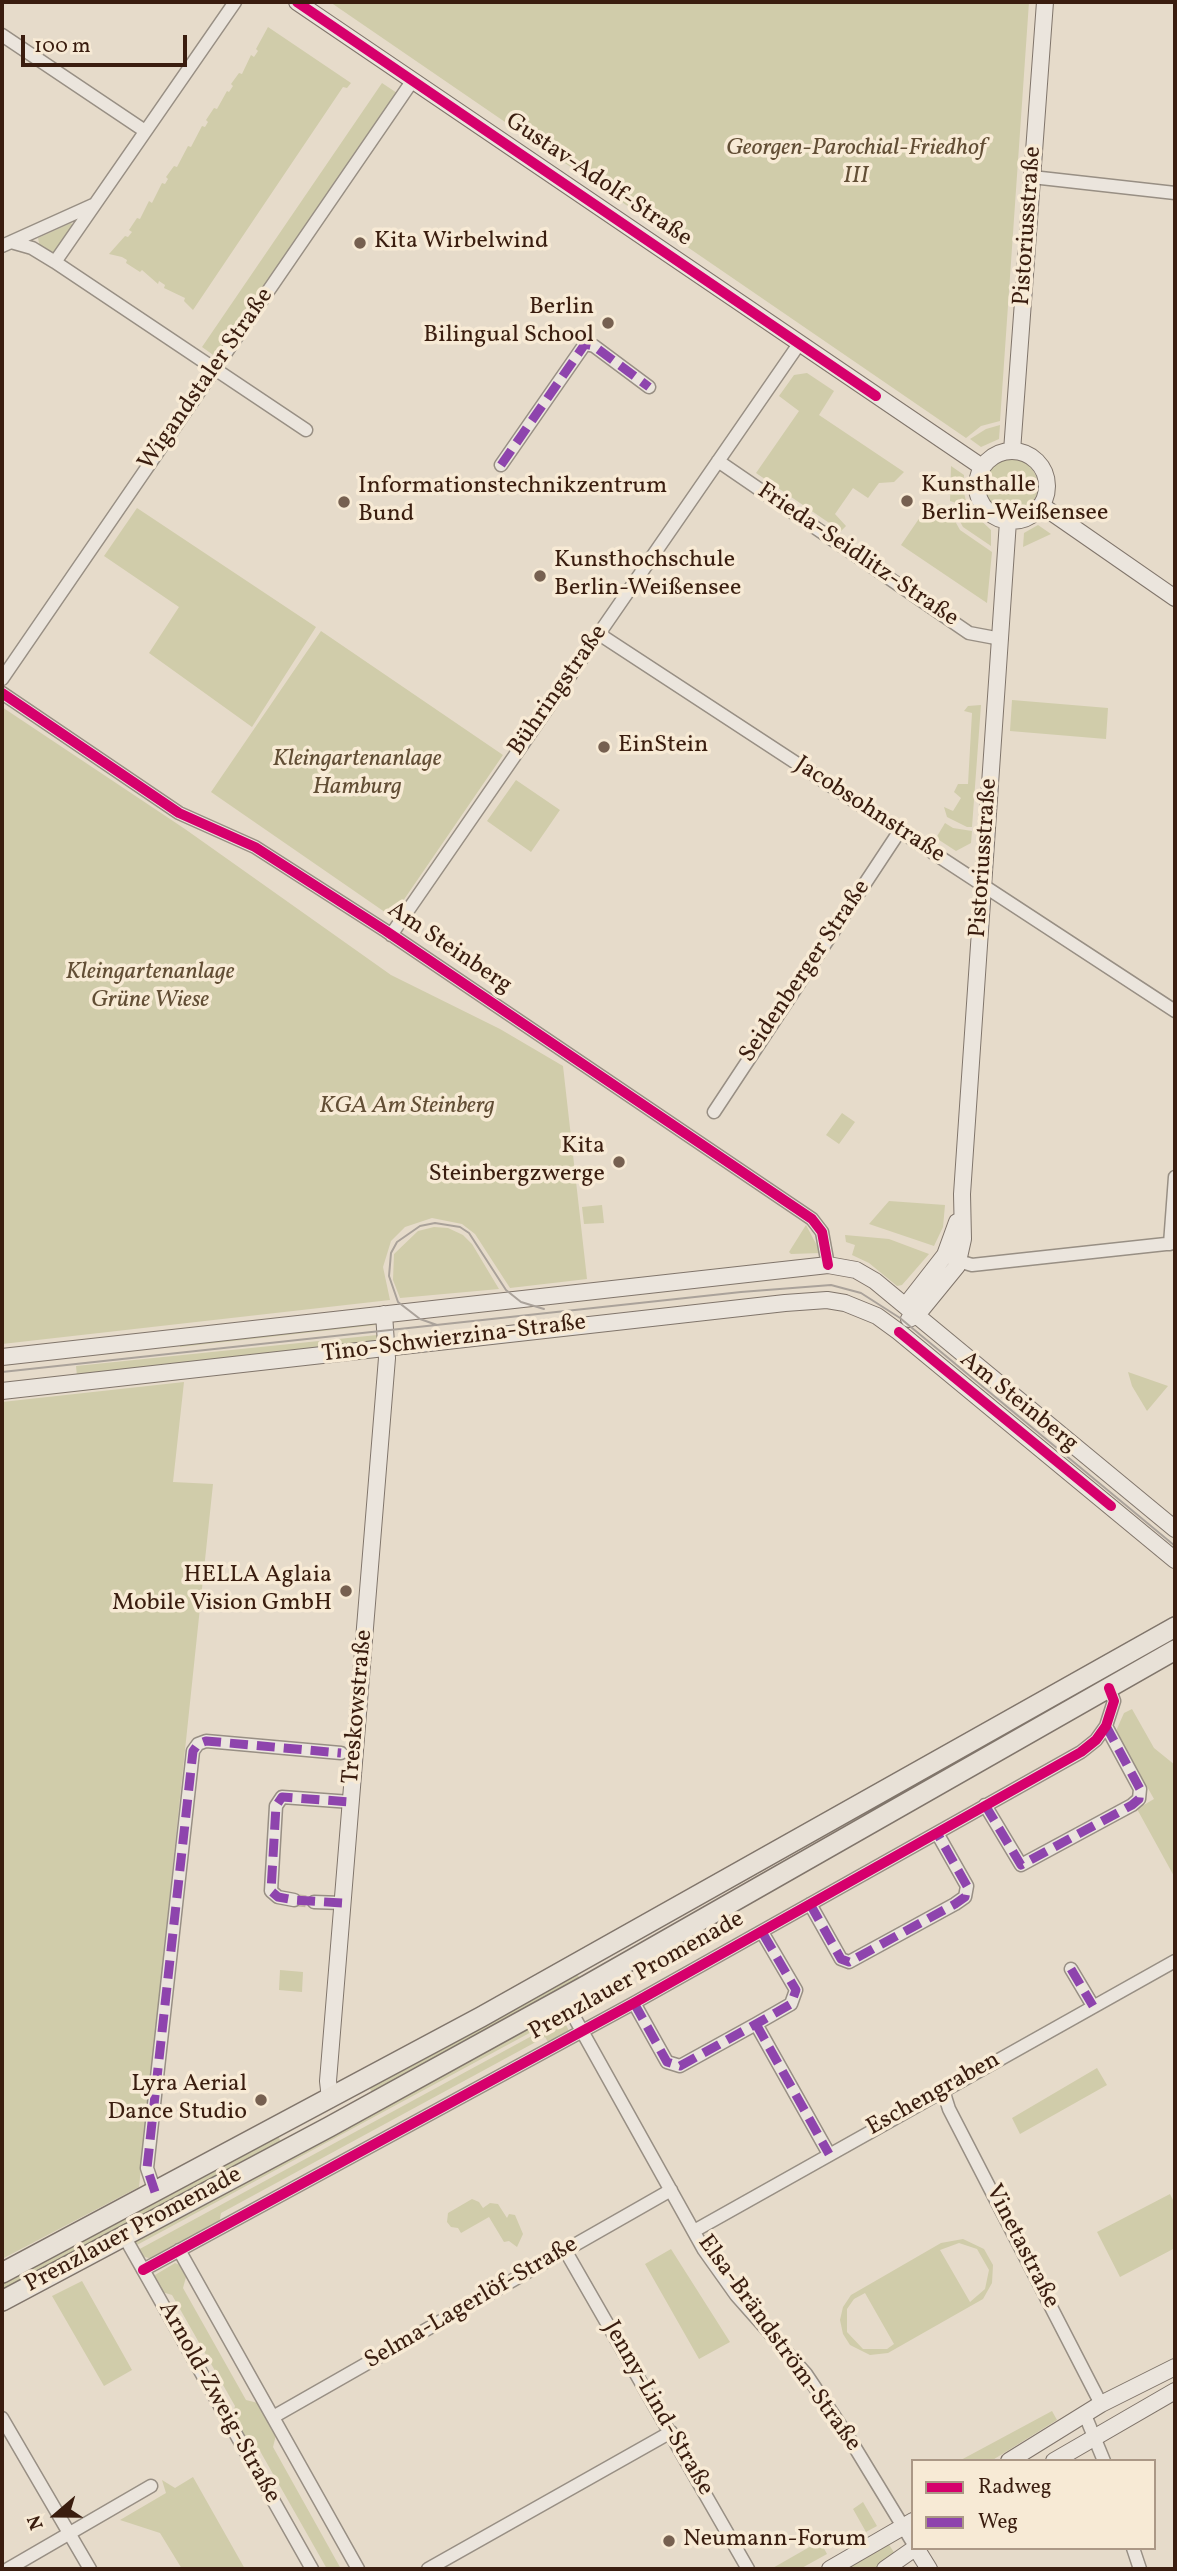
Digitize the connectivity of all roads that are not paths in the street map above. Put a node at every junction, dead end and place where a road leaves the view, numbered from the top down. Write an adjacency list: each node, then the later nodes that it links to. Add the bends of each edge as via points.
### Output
1 (235, 2): 6 (street)
2 (297, 2): 5 (street, Gustav-Adolf-Straße)
3 (1045, 2): 7 (street, Pistoriusstraße)
4 (2, 35): 6 (street)
5 (413, 80): 12 (street, Gustav-Adolf-Straße); 13 (street, Wigandstaler Straße)
6 (145, 131): 9 (street)
7 (1032, 177): 8 (street); 16 (street, Pistoriusstraße)
8 (1175, 193)
9 (94, 204): 10 (street); 11 (street)
10 (6, 244): 11 (street, via 32,248)
11 (55, 262): 13 (street)
12 (799, 344): 17 (street, Bühringstraße); 19 (street, Gustav-Adolf-Straße)
13 (214, 369): 15 (street); 25 (street, Wigandstaler Straße)
14 (649, 387): 18 (street, via 585,344)
15 (306, 430)
16 (1012, 450): 19 (street, via 997,454); 20 (street, via 1041,466 1047,488)
17 (718, 461): 23 (street, Bühringstraße); 24 (street, Frieda-Seidlitz-Straße, via 969,633)
18 (501, 466)
19 (982, 467): 21 (street, via 977,480 980,502 987,511)
20 (1041, 505): 21 (street, via 1030,516); 22 (street)
21 (1008, 521): 24 (street, Pistoriusstraße)
22 (1175, 598)
23 (599, 634): 27 (street, Jacobsohnstraße); 29 (street, Bühringstraße)
24 (1001, 639): 28 (street, Pistoriusstraße)
25 (2, 679)
26 (2, 693): 29 (street, Am Steinberg, via 179,813 255,847)
27 (899, 832): 28 (street, Jacobsohnstraße); 31 (street, Seidenberger Straße)
28 (983, 886): 30 (street, Jacobsohnstraße); 34 (street, Pistoriusstraße, via 962,1194)
29 (391, 935): 35 (street, Am Steinberg, via 812,1219 822,1232)
30 (1175, 1011)
31 (714, 1112)
32 (1175, 1177): 33 (street)
33 (1172, 1244): 34 (street, via 972,1265)
34 (952, 1259): 37 (street, Pistoriusstraße)
35 (828, 1265): 36 (street, Tino-Schwierzina-Straße); 37 (street, Am Steinberg, via 859,1271)
36 (384, 1314): 38 (street, Treskowstraße); 39 (street, Tino-Schwierzina-Straße)
37 (907, 1318): 38 (street, Tino-Schwierzina-Straße, via 814,1300); 41 (street, Am Steinberg); 42 (street, Am Steinberg)
38 (387, 1348): 40 (street, Tino-Schwierzina-Straße); 50 (street, Treskowstraße)
39 (2, 1357)
40 (2, 1391)
41 (1175, 1529)
42 (1175, 1560)
43 (1175, 1627): 46 (main road, Prenzlauer Promenade)
44 (1175, 1650): 45 (main road, Prenzlauer Promenade)
45 (1108, 1688): 47 (street, via 1114,1701); 48 (main road, Prenzlauer Promenade)
46 (1004, 1723): 48 (main road); 66 (main road, Prenzlauer Promenade)
47 (1106, 1726): 51 (street, Prenzlauer Promenade, via 1081,1752); 51 (street, via 1140,1788 1139,1799 1132,1805 1021,1865)
48 (1015, 1742): 60 (main road, Prenzlauer Promenade)
49 (341, 1753): 69 (street, via 206,1741 193,1751 148,2168)
50 (351, 1802): 53 (street, via 282,1797 276,1806 271,1891); 55 (street, Treskowstraße)
51 (985, 1805): 52 (street, Prenzlauer Promenade)
52 (937, 1833): 56 (street, Prenzlauer Promenade); 56 (street, via 967,1886 965,1897 955,1904 849,1962 841,1959)
53 (294, 1900)
54 (314, 1902): 55 (street)
55 (342, 1903): 66 (street, Treskowstraße)
56 (810, 1904): 57 (street, Prenzlauer Promenade)
57 (762, 1932): 61 (street, Prenzlauer Promenade); 63 (street, Prenzlauer Promenade, via 796,1990 791,2004)
58 (1175, 1961): 62 (street, Eschengraben)
59 (1071, 1969): 62 (street)
60 (564, 1997): 64 (street, Elsa-Brändström-Straße); 71 (main road, Prenzlauer Promenade)
61 (634, 2003): 63 (street, Prenzlauer Promenade, via 667,2062 680,2066); 64 (street, Prenzlauer Promenade)
62 (1093, 2006): 65 (street, Eschengraben)
63 (756, 2024): 67 (street)
64 (583, 2030): 68 (street, Elsa-Brändström-Straße); 72 (street, Prenzlauer Promenade)
65 (943, 2091): 67 (street, Eschengraben); 79 (street, Vinetastraße)
66 (330, 2099): 69 (main road, Prenzlauer Promenade)
67 (829, 2154): 70 (street, Eschengraben)
68 (671, 2190): 70 (street, Elsa-Brändström-Straße); 73 (street, Selma-Lagerlöf-Straße)
69 (155, 2192): 75 (main road, Prenzlauer Promenade)
70 (694, 2231): 89 (street, Elsa-Brändström-Straße, via 736,2295 806,2375)
71 (124, 2236): 74 (street, Arnold-Zweig-Straße); 76 (main road, Prenzlauer Promenade)
72 (179, 2250): 74 (street, Prenzlauer Promenade); 81 (street, Arnold-Zweig-Straße)
73 (565, 2250): 81 (street, Selma-Lagerlöf-Straße); 83 (street, Jenny-Lind-Straße)
74 (143, 2270): 96 (street, Arnold-Zweig-Straße)
75 (2, 2273)
76 (2, 2301)
77 (1175, 2367): 79 (street)
78 (1175, 2391): 84 (street)
79 (1101, 2404): 80 (street)
80 (1085, 2415): 84 (street); 85 (street)
81 (273, 2417): 97 (street, Arnold-Zweig-Straße)
82 (2, 2418): 90 (street)
83 (671, 2432): 98 (street); 99 (street, Jenny-Lind-Straße)
84 (1095, 2435): 86 (street); 87 (street)
85 (1012, 2459)
86 (1057, 2459)
87 (1103, 2459)
88 (151, 2486): 90 (street)
89 (908, 2524): 100 (street)
90 (70, 2534): 94 (street); 95 (street)
91 (912, 2550): 101 (street)
92 (916, 2550): 102 (street)
93 (1134, 2550): 103 (street)
94 (8, 2569)
95 (90, 2569)
96 (312, 2569)
97 (358, 2569)
98 (428, 2569)
99 (748, 2569)
100 (830, 2569)
101 (885, 2569)
102 (929, 2569)
103 (1140, 2569)

